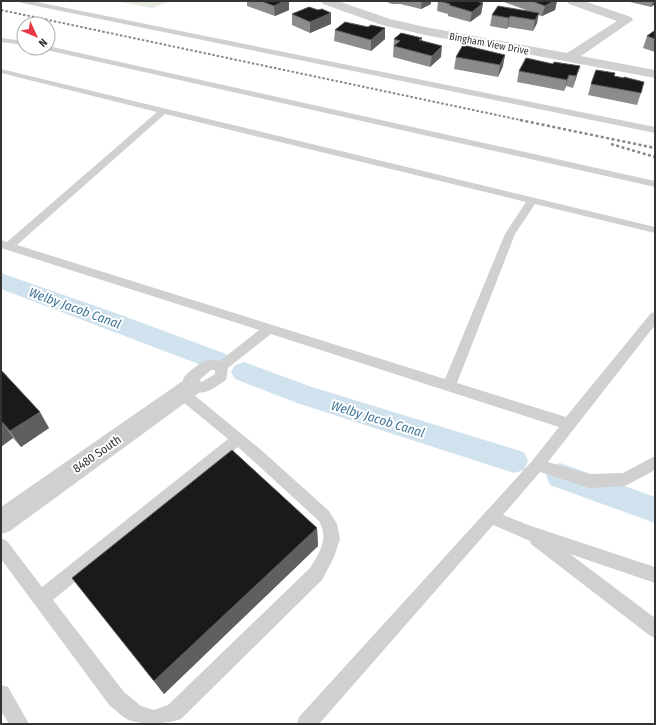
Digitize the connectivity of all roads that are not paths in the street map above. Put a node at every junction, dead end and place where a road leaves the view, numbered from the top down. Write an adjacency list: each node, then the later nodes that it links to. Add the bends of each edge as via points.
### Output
1 (22, 1): 11 (lane)
2 (327, 1): 7 (street, Bingham View Drive, via 386,22 425,32)
3 (573, 1): 7 (street, via 627,20)
4 (1, 40): 5 (lane)
5 (16, 42)
6 (56, 50): 12 (lane)
7 (569, 58): 9 (street, Bingham View Drive)
8 (1, 71): 10 (lane)
9 (655, 74)
10 (164, 110): 13 (lane); 15 (lane)
11 (655, 130)
12 (655, 184)
13 (532, 200): 14 (lane); 18 (lane, via 510,234)
14 (655, 230)
15 (5, 246): 17 (lane)
16 (655, 316): 20 (lane)
17 (269, 329): 18 (lane); 19 (lane, via 222,366 221,376 204,388)
18 (450, 386): 20 (lane)
19 (187, 389): 21 (lane); 25 (street, 8480 South)
20 (569, 424): 23 (lane)
21 (238, 439): 29 (lane); 29 (lane, via 324,516 330,524 333,537 330,549 316,574 174,712 154,719 136,714 117,699)
22 (655, 462): 23 (lane, via 625,479 589,481)
23 (537, 465): 24 (lane)
24 (491, 517): 26 (lane); 33 (lane)
25 (1, 522)
26 (529, 533): 28 (lane); 30 (lane)
27 (1, 546): 29 (lane)
28 (655, 575)
29 (41, 599)
30 (655, 629)
31 (1, 694): 32 (lane)
32 (20, 724)
33 (306, 724)

